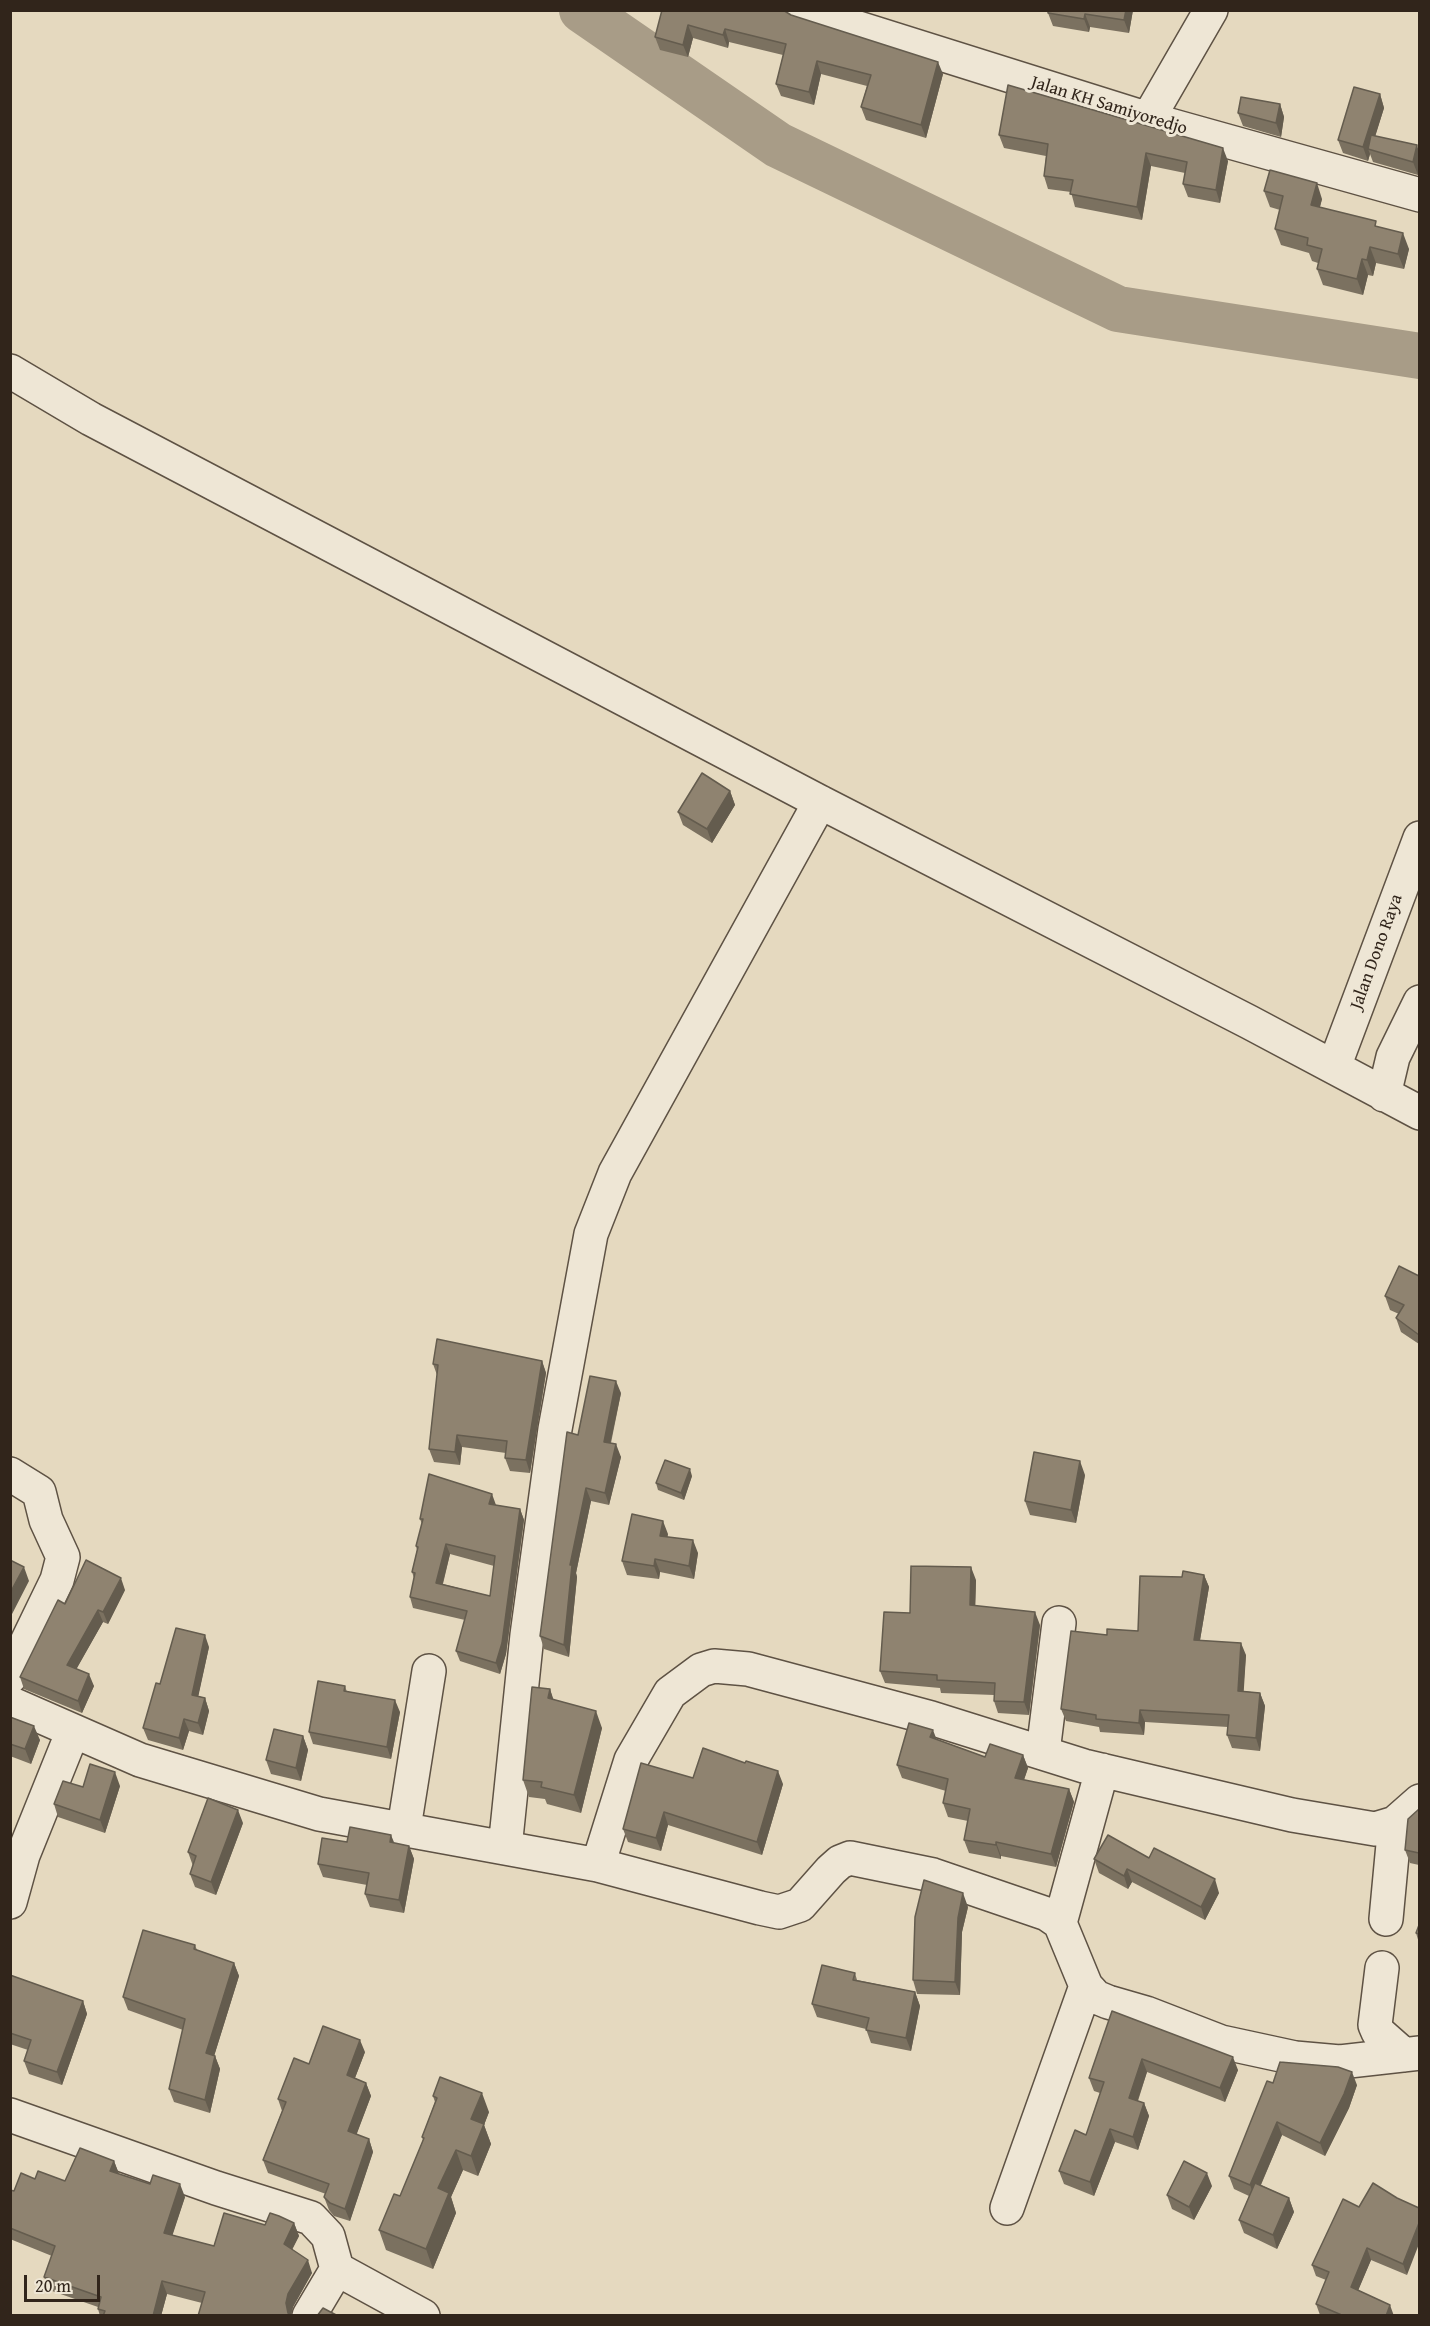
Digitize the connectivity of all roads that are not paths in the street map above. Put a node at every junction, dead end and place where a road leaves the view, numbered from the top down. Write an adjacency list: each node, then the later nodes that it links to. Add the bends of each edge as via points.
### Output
1 (801, 10): 3 (street, Jalan KH Samiyoredjo)
2 (1211, 10): 3 (street)
3 (1148, 119): 4 (street, Jalan KH Samiyoredjo)
4 (1419, 195)
5 (10, 371): 6 (street, via 91,419)
6 (820, 802): 9 (street); 23 (street, via 615,1173 591,1234 555,1429 527,1635)
7 (1419, 838): 9 (street, Jalan Dono Raya)
8 (1419, 1002): 10 (street, via 1393,1057)
9 (1334, 1067): 10 (street)
10 (1384, 1095): 11 (street)
11 (1419, 1113)
12 (10, 1474): 15 (street, via 39,1492 46,1520 63,1557 57,1580)
13 (1059, 1623): 18 (street)
14 (429, 1671): 22 (street)
15 (10, 1677)
16 (10, 1703): 17 (street)
17 (73, 1731): 22 (street, via 140,1760 319,1814); 25 (street, via 23,1856)
18 (1043, 1752): 19 (street); 24 (street, via 892,1706 748,1669 714,1666 700,1670 670,1693 631,1760)
19 (1102, 1770): 21 (street, via 1292,1815 1375,1829); 27 (street)
20 (1419, 1801): 21 (street)
21 (1395, 1822): 26 (street)
22 (404, 1828): 23 (street)
23 (505, 1848): 24 (street)
24 (598, 1865): 27 (street, via 779,1911 800,1905 840,1862 863,1859 933,1875 1037,1910)
25 (10, 1902)
26 (1386, 1919)
27 (1060, 1923): 29 (street)
28 (1382, 1968): 30 (street, via 1375,2025 1378,2032)
29 (1086, 1986): 30 (street, via 1096,1997 1221,2042 1295,2058 1340,2062); 32 (street)
30 (1412, 2054)
31 (10, 2115): 33 (street, via 311,2218 328,2236)
32 (1007, 2208)
33 (337, 2269): 34 (street); 35 (street)
34 (309, 2316)
35 (423, 2316)

